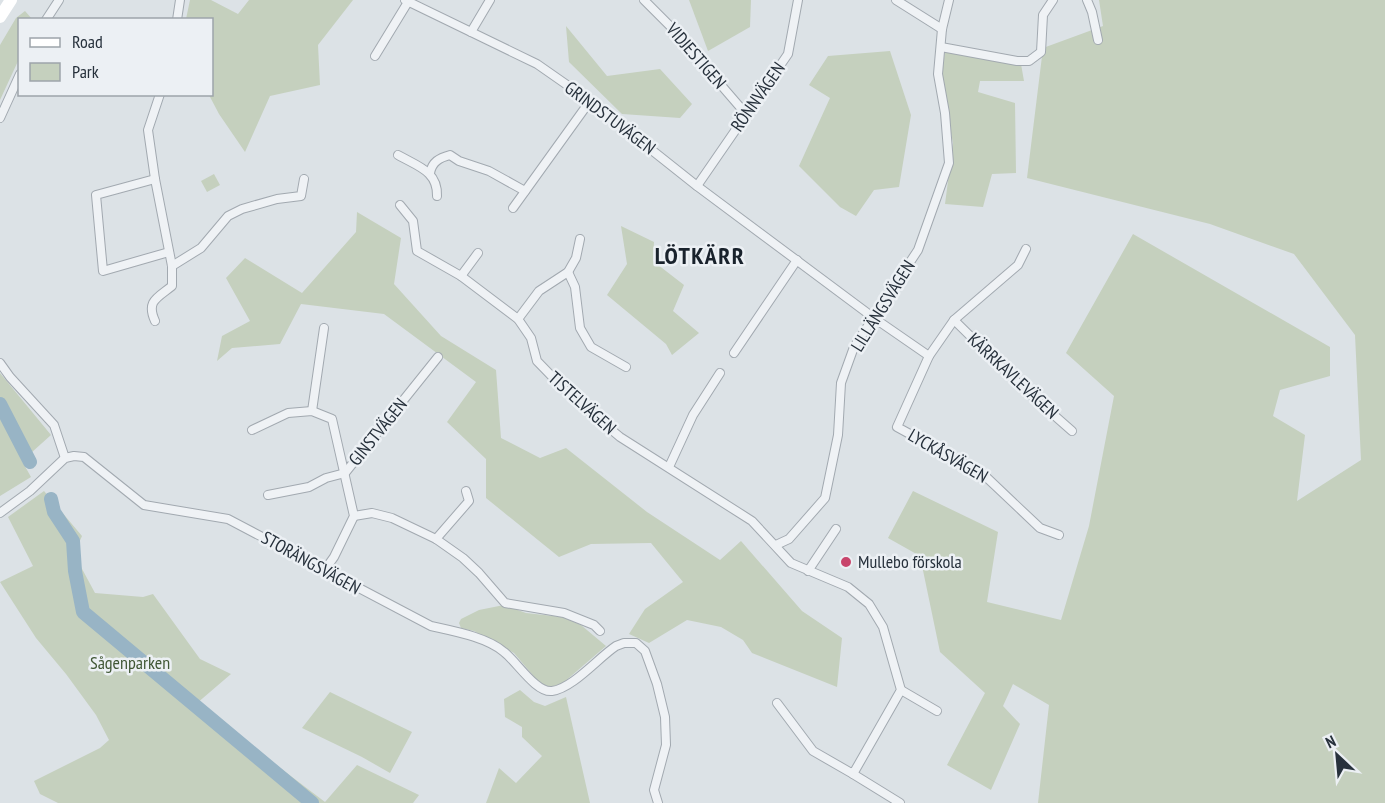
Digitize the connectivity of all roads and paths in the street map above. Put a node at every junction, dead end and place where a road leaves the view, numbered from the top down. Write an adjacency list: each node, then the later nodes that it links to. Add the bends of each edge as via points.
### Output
1 (11, 0): 12 (main road)
2 (60, 0): 13 (street)
3 (180, 0): 14 (street)
4 (490, 0): 16 (street)
5 (644, 0): 23 (street, VIDJESTIGEN)
6 (798, 0): 23 (street, RÖNNVÄGEN, via 788,54)
7 (896, 0): 15 (street)
8 (949, 0): 15 (street, LILLÄNGSVÄGEN)
9 (1053, 0): 18 (street, via 1043,15 1041,52 1029,61)
10 (1087, 0): 17 (street)
11 (406, 1): 16 (street, GRINDSTUVÄGEN); 19 (street, GRINDSTUVÄGEN)
12 (0, 17)
13 (47, 18)
14 (177, 18)
15 (942, 29): 18 (street, LILLÄNGSVÄGEN)
16 (471, 32): 22 (street, GRINDSTUVÄGEN, via 537,64)
17 (1098, 40)
18 (941, 47): 42 (street, LILLÄNGSVÄGEN, via 938,74 949,163 918,250)
19 (375, 56)
20 (18, 78): 24 (street)
21 (159, 96): 27 (street, via 148,130)
22 (590, 101): 29 (street, GRINDSTUVÄGEN); 30 (street)
23 (746, 114): 29 (street, RÖNNVÄGEN)
24 (0, 118)
25 (398, 155): 26 (street)
26 (430, 173): 30 (street, via 436,160 450,155); 31 (street, via 438,184)
27 (155, 179): 36 (street); 36 (street, via 96,195 103,271)
28 (304, 179): 39 (street, via 301,196 277,199 228,216 201,248)
29 (697, 186): 38 (street, GRINDSTUVÄGEN)
30 (525, 191): 33 (street)
31 (437, 196)
32 (400, 205): 41 (street, TISTELVÄGEN, via 413,221 417,251)
33 (513, 208)
34 (580, 239): 40 (street)
35 (1026, 249): 44 (street, LYCKÅSVÄGEN, via 1018,265)
36 (169, 252): 39 (street)
37 (478, 253): 41 (street)
38 (797, 260): 42 (street, GRINDSTUVÄGEN); 47 (street)
39 (172, 266): 45 (street, via 172,286 152,302)
40 (568, 272): 43 (street, via 539,291); 51 (street, via 575,287 580,328 591,347)
41 (461, 276): 43 (street, TISTELVÄGEN)
42 (874, 318): 48 (street, GRINDSTUVÄGEN); 66 (street, LILLÄNGSVÄGEN, via 854,347 841,383 838,435 825,498 789,539)
43 (518, 319): 57 (street, TISTELVÄGEN, via 531,338 537,361 570,395 620,437)
44 (954, 320): 48 (street, LYCKÅSVÄGEN); 55 (street, KÄRRKAVLEVÄGEN)
45 (154, 321)
46 (324, 328): 53 (street)
47 (734, 353)
48 (929, 356): 64 (street, LYCKÅSVÄGEN, via 897,426 982,474 1040,528)
49 (438, 357): 58 (street, GINSTVÄGEN)
50 (0, 365): 56 (street, via 54,425)
51 (626, 367)
52 (720, 373): 57 (street, via 693,415)
53 (312, 411): 54 (street, via 288,413); 58 (street, via 332,418)
54 (252, 430)
55 (1072, 431)
56 (65, 458): 61 (street); 67 (street, STORÄNGSVÄGEN, via 84,458 144,505 228,519)
57 (669, 467): 66 (street, TISTELVÄGEN, via 752,521)
58 (345, 473): 60 (street, GINSTVÄGEN, via 309,487); 62 (street)
59 (466, 491): 65 (street, via 469,501)
60 (268, 495)
61 (0, 513)
62 (354, 516): 65 (street, via 372,513 392,518); 67 (street)
63 (836, 529): 68 (street)
64 (1059, 535)
65 (436, 539): 69 (street, via 471,566 505,603 564,613)
66 (776, 546): 68 (street, TISTELVÄGEN, via 791,563)
67 (324, 571): 74 (street, STORÄNGSVÄGEN, via 431,626 468,635 502,650 538,688 550,692 564,687 615,646 636,643 645,651 665,717 666,746 654,790)
68 (808, 571): 70 (street, TISTELVÄGEN, via 849,586 868,604 883,627)
69 (600, 631)
70 (901, 690): 72 (street); 73 (street)
71 (777, 704): 73 (street, via 813,751)
72 (937, 711)
73 (853, 774): 75 (street)
74 (658, 803)
75 (900, 803)

